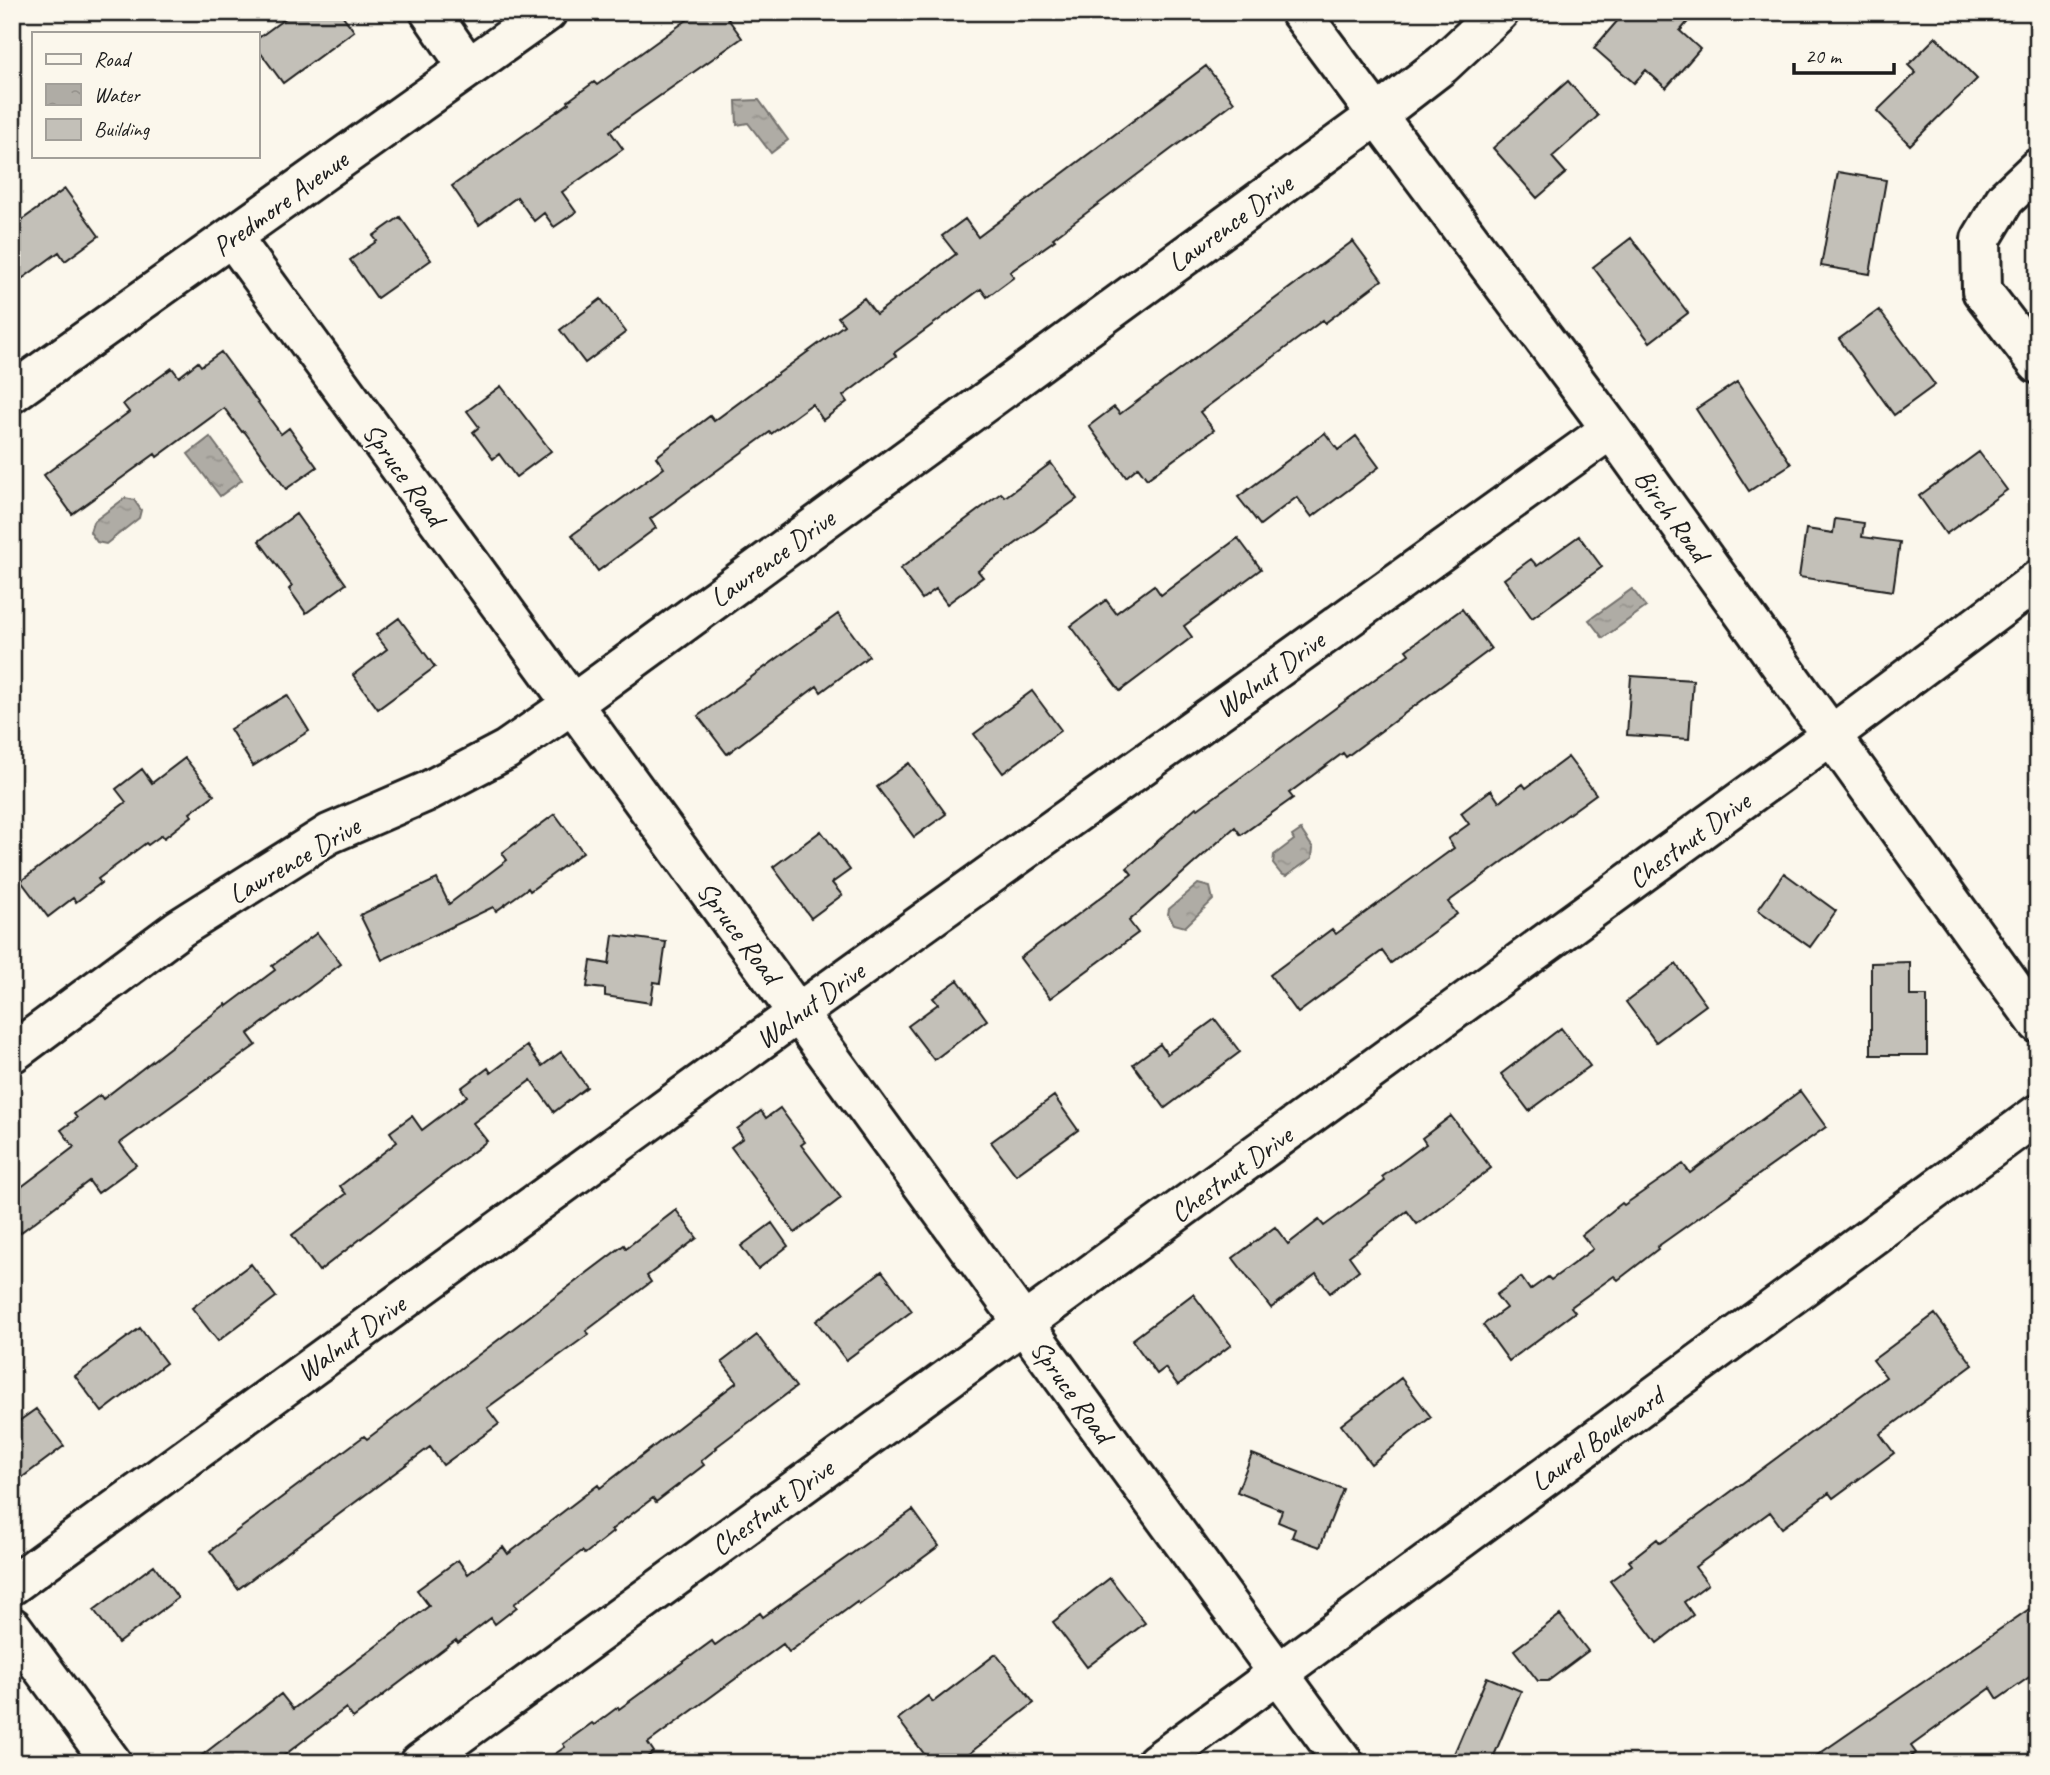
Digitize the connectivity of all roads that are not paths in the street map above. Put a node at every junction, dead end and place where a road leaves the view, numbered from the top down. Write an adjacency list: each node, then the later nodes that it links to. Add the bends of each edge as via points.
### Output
1 (430, 12): 5 (street)
2 (547, 12): 5 (street, Predmore Avenue)
3 (1300, 12): 6 (street, Birch Road)
4 (1499, 12): 6 (street, Lawrence Drive)
5 (468, 67): 8 (street, Predmore Avenue)
6 (1376, 117): 11 (street, Birch Road); 13 (street, Lawrence Drive)
7 (2038, 168): 9 (street, via 2004,199 1981,239 1982,291)
8 (232, 237): 10 (street, Predmore Avenue); 13 (street, Spruce Road)
9 (2038, 364)
10 (12, 393)
11 (1611, 429): 14 (street, Birch Road); 15 (street, Walnut Drive)
12 (2038, 580): 14 (street, Chestnut Drive)
13 (571, 705): 15 (street, Spruce Road); 17 (street, Lawrence Drive, via 506,750 426,792 329,834 180,928)
14 (1830, 736): 16 (street, Birch Road); 19 (street, Chestnut Drive)
15 (799, 1012): 19 (street, Spruce Road); 20 (street, Walnut Drive)
16 (2038, 1023)
17 (12, 1053)
18 (2038, 1114): 22 (street, Laurel Boulevard)
19 (1024, 1325): 22 (street, Spruce Road); 24 (street, Chestnut Drive)
20 (12, 1585)
21 (12, 1627): 23 (street)
22 (1278, 1673): 25 (street, Laurel Boulevard); 26 (street, Spruce Road)
23 (112, 1763)
24 (420, 1763)
25 (1156, 1763)
26 (1344, 1763)

